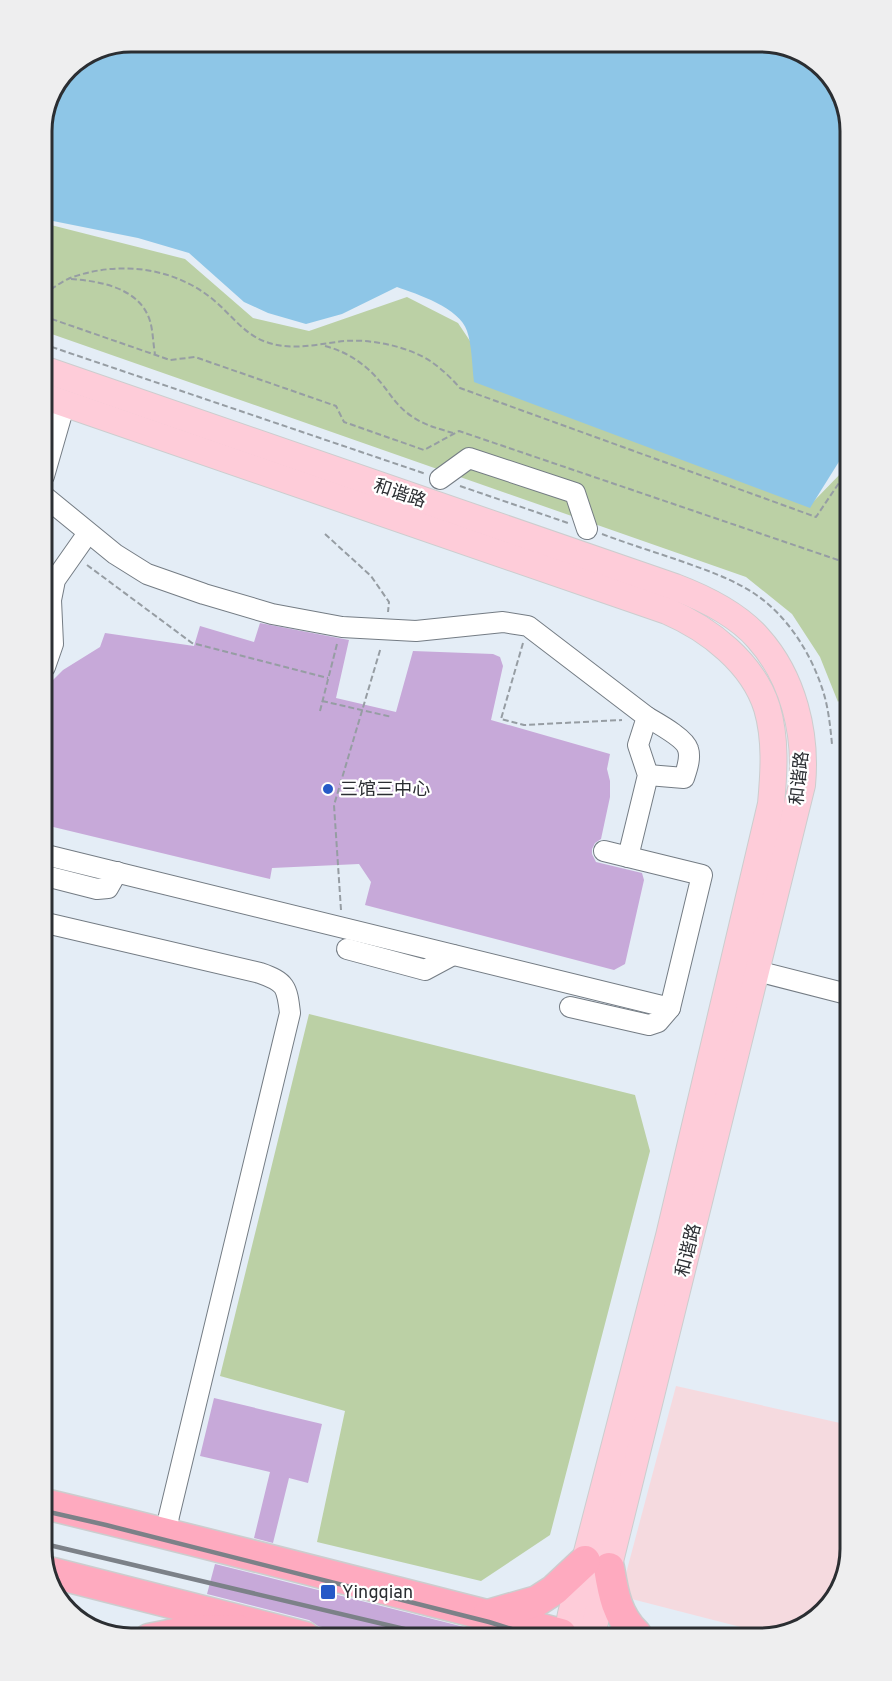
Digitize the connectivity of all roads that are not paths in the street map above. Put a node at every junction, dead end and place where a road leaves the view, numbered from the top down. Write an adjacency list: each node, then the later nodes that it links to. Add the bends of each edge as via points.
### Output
1 (53, 372): 20 (main road, 和谐路, via 675,587 701,597 757,636 776,662 792,700 804,765)
2 (54, 399): 26 (main road, 和谐路, via 667,611 726,649 758,687 772,730 771,804 669,1236)
3 (440, 479): 5 (street, via 469,458 576,493)
4 (53, 503): 6 (street)
5 (587, 529)
6 (88, 533): 7 (street, via 55,580); 10 (street, via 147,574 272,614 342,627 416,632 503,622 528,626)
7 (53, 592)
8 (53, 624): 9 (street)
9 (53, 647)
10 (647, 717): 11 (street, via 638,745); 11 (street, via 680,739 688,748 689,760 684,778)
11 (648, 775): 14 (street)
12 (604, 851): 14 (street)
13 (52, 857): 15 (street)
14 (628, 857): 23 (street, via 702,875)
15 (117, 872): 16 (street, via 108,888 97,889); 19 (street)
16 (52, 878)
17 (52, 925): 25 (street, via 260,973 280,981 288,997 290,1014)
18 (347, 949): 19 (street, via 425,970)
19 (453, 955): 23 (street)
20 (757, 971): 21 (street); 26 (main road, 和谐路)
21 (840, 992)
22 (570, 1007): 23 (street, via 649,1025 658,1022)
23 (670, 1008)
24 (52, 1506): 25 (highway)
25 (166, 1533): 28 (highway)
26 (597, 1565): 28 (highway, via 537,1601); 31 (main road, 和谐路, via 571,1614); 32 (main road, 和谐路); 33 (highway)
27 (56, 1574): 29 (highway)
28 (484, 1616): 30 (highway)
29 (269, 1628)
30 (535, 1628)
31 (568, 1628)
32 (592, 1628)
33 (631, 1628)

